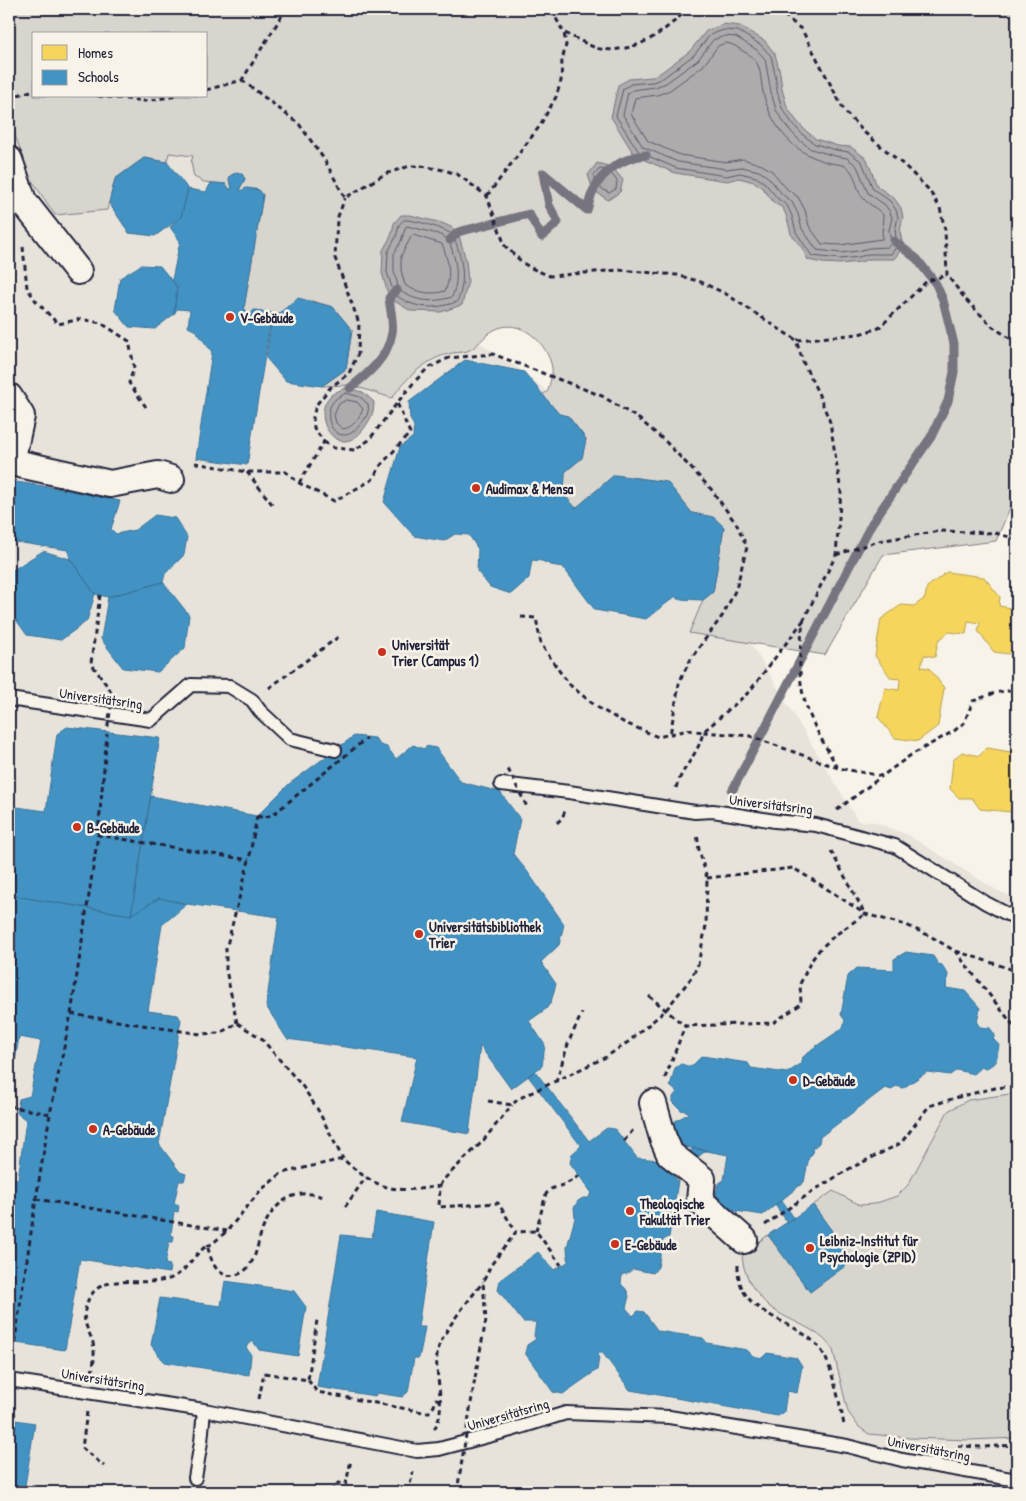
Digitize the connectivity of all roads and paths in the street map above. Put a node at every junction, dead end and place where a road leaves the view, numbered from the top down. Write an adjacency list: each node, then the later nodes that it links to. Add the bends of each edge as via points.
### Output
1 (286, 9): 6 (path)
2 (550, 9): 5 (path)
3 (688, 9): 5 (path, via 653,39 626,48 598,48)
4 (768, 9): 17 (path, via 784,15 802,30 845,112 928,190 940,208)
5 (564, 33): 13 (path, via 566,45 556,97 540,126)
6 (242, 80): 7 (path); 14 (path, via 298,124 324,159)
7 (208, 89)
8 (32, 91): 9 (path)
9 (9, 98)
10 (117, 98): 11 (path, via 145,101)
11 (164, 98)
12 (9, 160): 16 (street, via 23,202)
13 (487, 196): 14 (path, via 457,174 410,166 385,174); 18 (path, via 505,246 523,263 550,276 620,270 677,275 726,294)
14 (345, 198): 23 (path, via 337,219 335,258 359,323 358,354 349,373 316,405 314,428)
15 (23, 244): 22 (path, via 28,288 58,324 81,319 101,323 130,341 134,367 129,383)
16 (78, 271)
17 (948, 276): 18 (path, via 927,281 879,328 859,334); 19 (path, via 993,327)
18 (796, 340): 30 (path, via 830,422 835,444 841,492)
19 (1017, 342)
20 (9, 396): 26 (street, via 21,416 11,462 110,484 158,475)
21 (397, 403): 23 (path, via 369,440 355,450 340,450); 27 (path, via 410,433 372,480 334,501); 39 (path, via 428,368 449,358 493,354 602,396 639,419 666,442 711,490 737,525 747,547 736,589 723,615 683,674)
22 (146, 407)
23 (324, 442): 27 (path)
24 (194, 463): 25 (path)
25 (247, 472): 27 (path, via 286,472); 28 (path)
26 (171, 479)
27 (298, 484)
28 (272, 504)
29 (1017, 539): 30 (path, via 995,532 940,531 878,541)
30 (836, 555): 33 (path)
31 (100, 595): 50 (path, bridge, via 91,663 113,694)
32 (521, 617): 39 (path, via 536,618 541,644 570,686 623,722 658,737)
33 (802, 621): 38 (path, via 749,692); 42 (path, via 800,678 805,702 816,730)
34 (341, 635): 35 (path)
35 (289, 673)
36 (1017, 692): 44 (path, via 1010,690 974,700 964,722 954,731)
37 (9, 699): 41 (lane, Universitätsring, via 151,720 191,685 229,686 252,700 290,739)
38 (703, 732): 39 (path, via 688,730); 42 (path, via 750,736); 47 (path, via 701,744 678,782)
39 (670, 735)
40 (367, 738): 51 (path, bridge, via 276,813 265,818 257,816)
41 (335, 750)
42 (838, 768): 44 (path)
43 (508, 769): 46 (path, bridge)
44 (882, 776): 49 (path)
45 (501, 784): 47 (lane, Universitätsring)
46 (527, 807)
47 (671, 807): 48 (lane, Universitätsring)
48 (695, 812): 49 (lane, Universitätsring, via 713,811); 52 (path, via 699,850)
49 (816, 825): 53 (path); 54 (lane, Universitätsring, via 896,846 986,904)
50 (98, 835): 51 (path); 59 (path)
51 (249, 860): 60 (path, via 226,949 226,970)
52 (707, 878): 53 (path, via 793,868); 63 (path, via 704,942 698,964 682,992 628,1042)
53 (865, 914): 55 (path, via 906,925); 61 (path, via 820,949 800,984 801,1004 773,1023)
54 (1017, 917)
55 (955, 951): 56 (path); 62 (path)
56 (1017, 971)
57 (649, 996): 61 (path, bridge)
58 (582, 1012): 63 (path)
59 (71, 1014): 60 (path, via 201,1034 220,1033); 69 (path)
60 (237, 1023): 71 (path, via 261,1038 304,1087)
61 (685, 1026): 66 (path)
62 (1017, 1030)
63 (556, 1082): 67 (path, via 518,1099)
64 (1017, 1086): 81 (path, via 995,1088 930,1106 901,1143 813,1191)
65 (488, 1101): 67 (path)
66 (653, 1103): 70 (path); 81 (street, via 670,1154 702,1179 700,1201)
67 (512, 1105): 74 (path)
68 (9, 1106): 69 (path)
69 (50, 1114): 76 (path)
70 (624, 1141)
71 (343, 1158): 73 (path); 78 (path, via 282,1174 261,1190)
72 (580, 1176): 79 (path, via 546,1194)
73 (366, 1178): 74 (path, via 398,1190); 77 (path)
74 (440, 1186): 80 (path, via 439,1207 498,1203)
75 (323, 1197): 82 (path, via 305,1192 283,1201 264,1226 253,1260 242,1273 228,1276 221,1272 213,1263)
76 (36, 1199): 78 (path); 86 (path)
77 (345, 1207)
78 (227, 1231): 82 (path)
79 (536, 1231): 80 (path); 83 (path)
80 (516, 1232): 84 (path, via 491,1264)
81 (744, 1240): 94 (path, via 738,1257 740,1283 751,1303 810,1338 823,1353 829,1366)
82 (207, 1246): 87 (path, via 177,1275 167,1280 112,1282 95,1291 84,1312 94,1349)
83 (560, 1265)
84 (483, 1282): 90 (path, via 451,1325 438,1350); 101 (path, bridge, via 486,1320)
85 (318, 1320): 89 (path)
86 (16, 1343)
87 (92, 1375)
88 (9, 1380): 92 (lane, Universitätsring)
89 (308, 1380): 90 (path, via 317,1392 428,1413 436,1399); 93 (path, via 264,1374)
90 (440, 1400): 95 (path, via 437,1424)
91 (87, 1409): 97 (path, via 82,1448)
92 (204, 1410): 93 (lane, Universitätsring); 98 (lane)
93 (255, 1420): 95 (lane, Universitätsring)
94 (847, 1446): 95 (lane, Universitätsring, via 669,1418 566,1413 439,1449); 99 (lane, Universitätsring, via 902,1460)
95 (418, 1451)
96 (351, 1459): 100 (path, via 346,1484 338,1483)
97 (104, 1466)
98 (195, 1478)
99 (1017, 1480)
100 (331, 1492)
101 (457, 1492)

